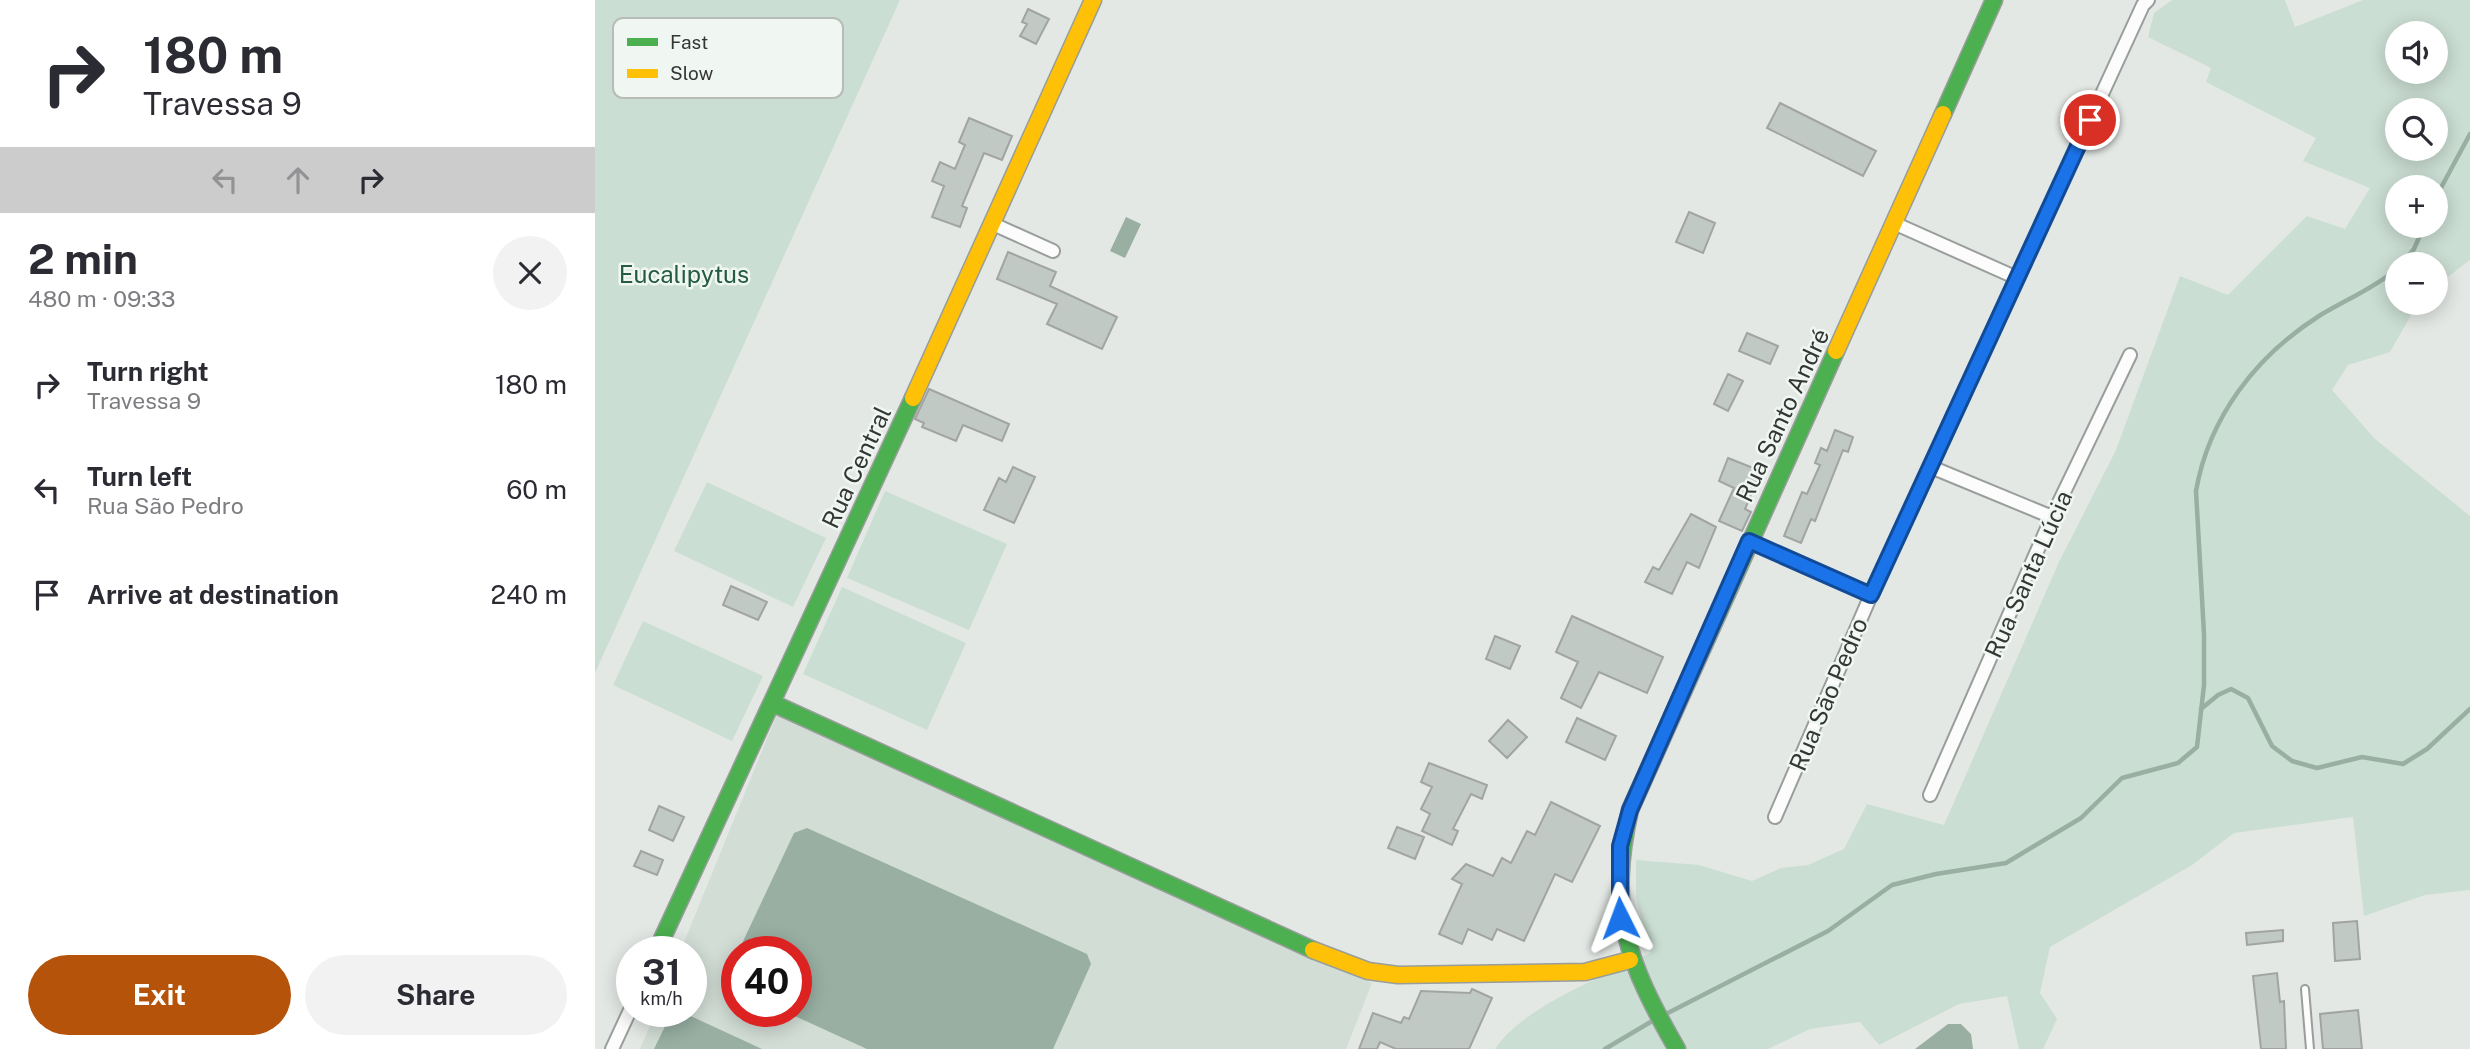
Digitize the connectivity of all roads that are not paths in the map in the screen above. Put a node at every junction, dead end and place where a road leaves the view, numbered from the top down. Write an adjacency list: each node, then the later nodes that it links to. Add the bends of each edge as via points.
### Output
1 (1093, 0): 4 (street, Rua Central)
2 (1994, 0): 5 (street, Rua Santo André)
3 (2148, 0): 7 (street, Rua São Pedro)
4 (993, 224): 6 (street); 13 (street, Rua Central)
5 (1896, 224): 7 (street); 11 (street, Rua Santo André)
6 (1053, 251)
7 (2017, 278): 9 (street, Rua São Pedro)
8 (2130, 355): 10 (street, Rua Santa Lúcia)
9 (1931, 467): 10 (street); 12 (street, Rua São Pedro)
10 (2052, 517): 14 (street, Rua Santa Lúcia)
11 (1749, 541): 12 (street); 17 (street, Rua Santo André, via 1630,810 1618,874 1620,918)
12 (1871, 595): 15 (street, Rua São Pedro)
13 (772, 703): 16 (street, Rua Central); 17 (street, via 1368,971 1550,974 1585,972)
14 (1930, 794)
15 (1775, 817)
16 (663, 936)
17 (1630, 960): 20 (street, Rua Santo André)
18 (2305, 989): 22 (lane)
19 (622, 1027): 21 (street)
20 (1673, 1043)
21 (612, 1049)
22 (2310, 1049)

